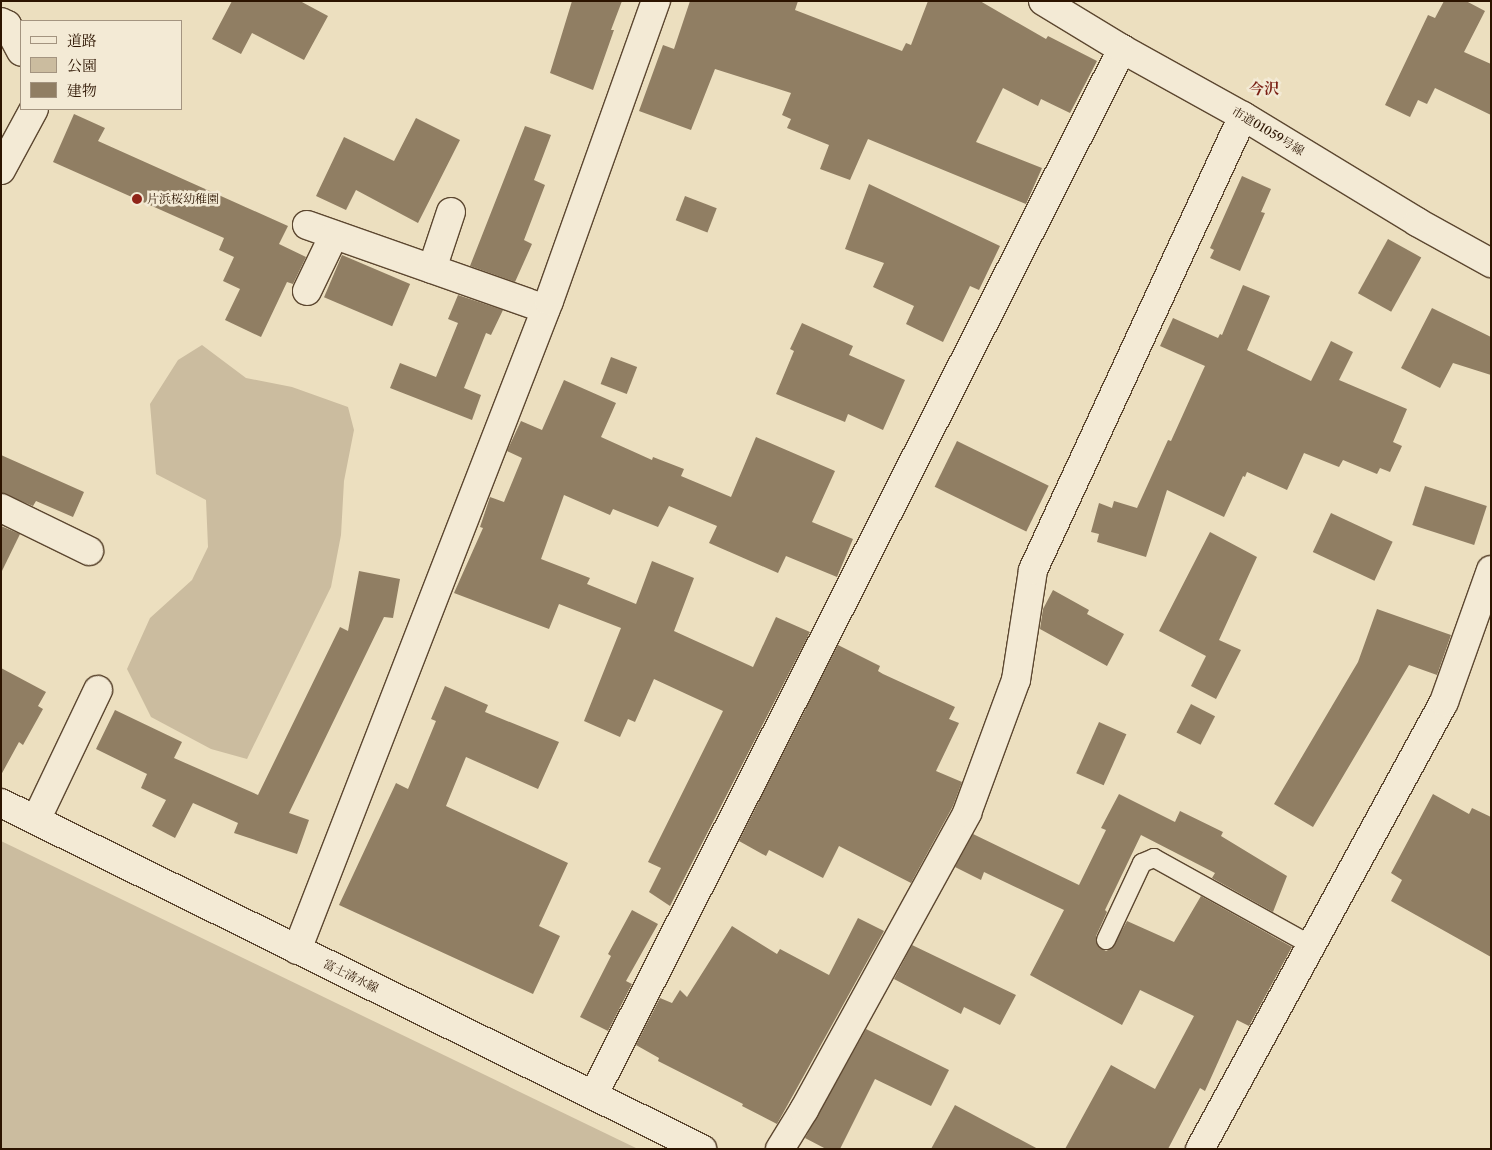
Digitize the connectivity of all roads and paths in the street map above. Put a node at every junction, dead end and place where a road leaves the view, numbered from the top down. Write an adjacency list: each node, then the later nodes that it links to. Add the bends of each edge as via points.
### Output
1 (656, 1): 15 (street)
2 (1043, 1): 5 (street, 市道01059号線)
3 (1, 22): 4 (street, via 7,24)
4 (20, 49)
5 (1122, 49): 7 (street, 市道01059号線); 25 (street)
6 (33, 110): 8 (street)
7 (1243, 116): 12 (street, 市道01059号線); 27 (street, via 1033,570 1016,680 967,813)
8 (1, 170)
9 (451, 212): 13 (street)
10 (307, 225): 11 (street)
11 (334, 235): 13 (street); 14 (street)
12 (1491, 263)
13 (432, 269): 15 (street)
14 (307, 291)
15 (546, 309): 24 (street)
16 (1, 508): 17 (street)
17 (89, 552)
18 (1491, 570): 23 (street, via 1444,702)
19 (98, 690): 21 (street)
20 (1, 803): 21 (street, 富士清水線)
21 (36, 820): 24 (street, 富士清水線)
22 (1106, 940): 23 (lane, via 1142,863 1154,858)
23 (1311, 945): 28 (street)
24 (297, 950): 25 (street, 富士清水線)
25 (594, 1094): 26 (street, 富士清水線)
26 (702, 1149)
27 (780, 1149)
28 (1200, 1149)

